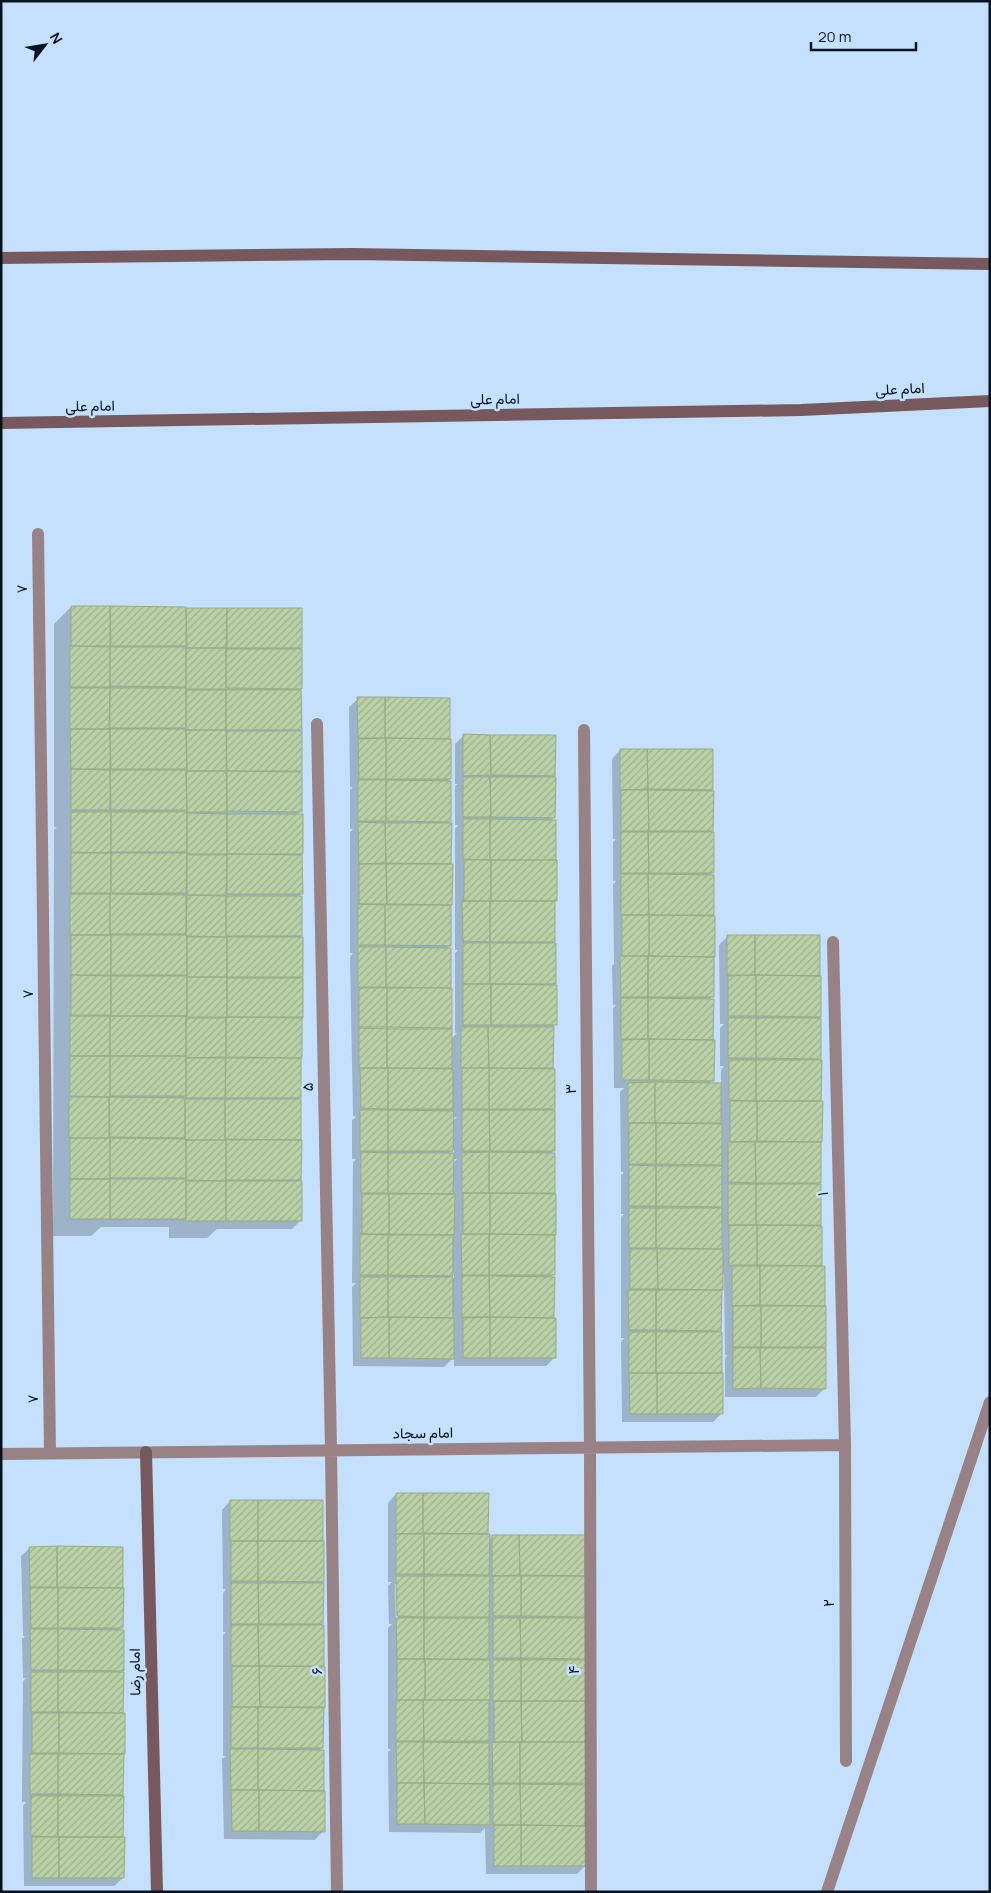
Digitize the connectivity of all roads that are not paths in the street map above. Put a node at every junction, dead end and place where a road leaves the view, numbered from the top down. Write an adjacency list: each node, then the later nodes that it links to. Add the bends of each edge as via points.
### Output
1 (1, 258): 2 (street, via 352,254)
2 (990, 264)
3 (990, 402): 4 (street, امام علی, via 801,410)
4 (1, 422)
5 (38, 534): 14 (street, ۷)
6 (317, 724): 12 (street, ۵)
7 (584, 730): 11 (street, ۳)
8 (833, 942): 10 (street, ۱)
9 (990, 1402): 20 (street)
10 (845, 1445): 11 (street, امام سجاد); 16 (street, ۲)
11 (590, 1448): 12 (street, امام سجاد); 19 (street, ۴)
12 (331, 1450): 13 (street, امام سجاد); 18 (street, ۶)
13 (146, 1452): 14 (street, امام سجاد); 17 (street, امام رضا)
14 (50, 1453): 15 (street, امام سجاد)
15 (1, 1454)
16 (846, 1761)
17 (157, 1892)
18 (336, 1892)
19 (591, 1892)
20 (827, 1892)

